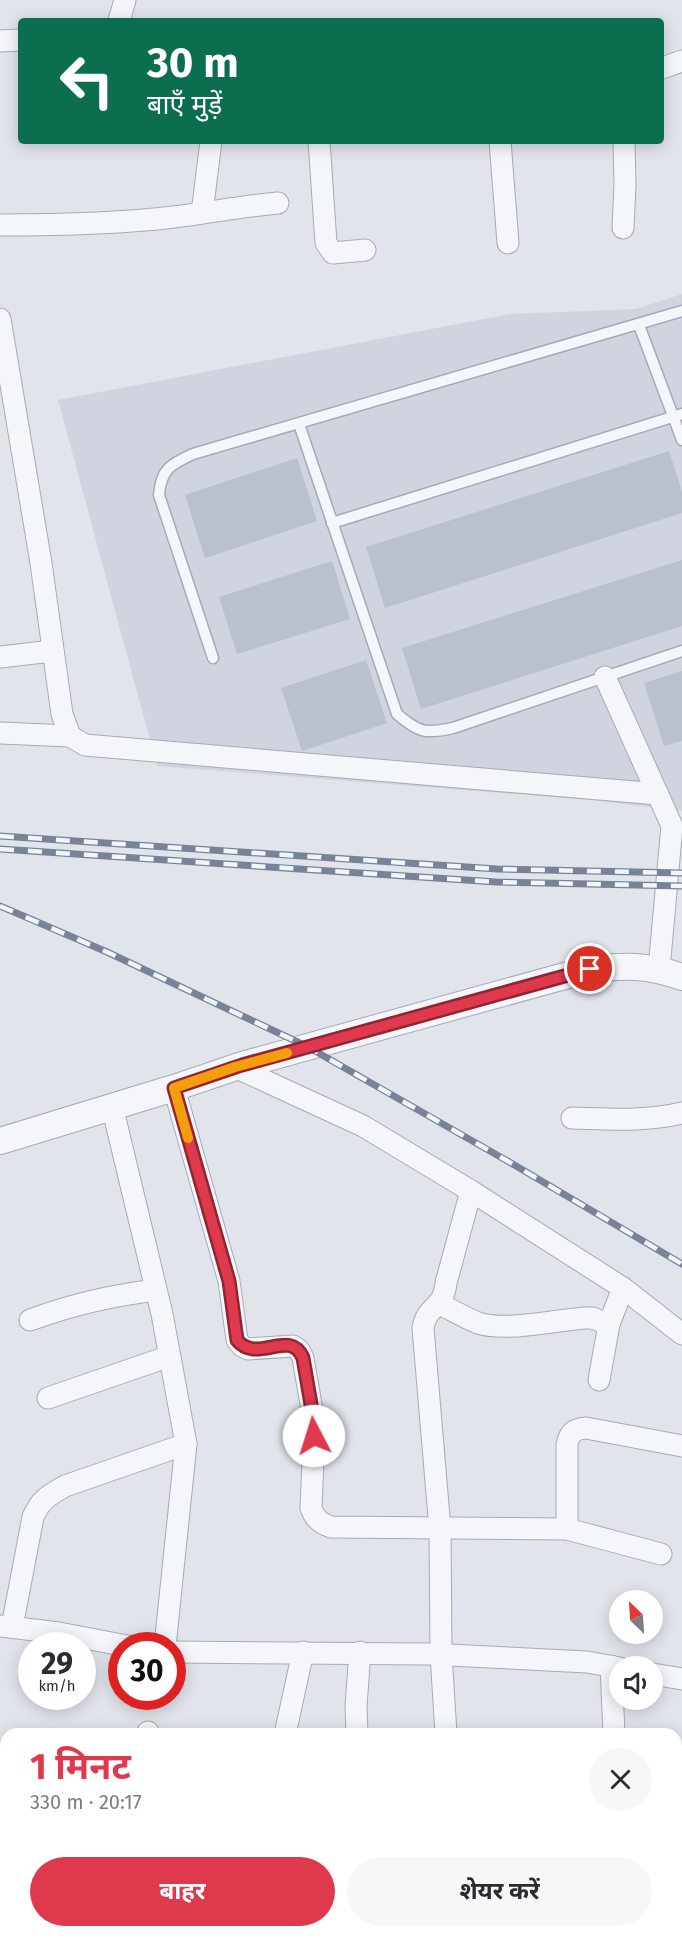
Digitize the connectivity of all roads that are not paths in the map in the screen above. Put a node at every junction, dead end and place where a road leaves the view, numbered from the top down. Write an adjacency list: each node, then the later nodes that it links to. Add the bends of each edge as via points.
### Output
1 (125, 0): 2 (street)
2 (120, 18)
3 (18, 40): 4 (street)
4 (0, 41)
5 (682, 61): 6 (street)
6 (664, 67)
7 (211, 144): 12 (street)
8 (319, 144): 16 (street, via 326,243 338,254)
9 (500, 144): 15 (street)
10 (624, 144): 14 (street)
11 (278, 203): 12 (street)
12 (202, 213): 13 (street, via 73,225)
13 (0, 225)
14 (622, 228)
15 (508, 243)
16 (364, 250)
17 (682, 311): 19 (lane)
18 (0, 320): 20 (street)
19 (639, 325): 21 (lane); 22 (lane)
20 (2, 341): 25 (street, via 41,563)
21 (678, 416): 23 (lane); 24 (lane)
22 (299, 424): 24 (lane); 28 (lane, via 193,454 173,463 160,479 159,495)
23 (682, 440)
24 (332, 523): 29 (lane, via 397,714 409,724 430,733 446,730)
25 (52, 651): 27 (street); 31 (street, via 62,714)
26 (682, 651): 29 (lane)
27 (0, 657)
28 (213, 658)
29 (605, 677): 32 (street)
30 (0, 733): 31 (street)
31 (70, 736): 32 (street, via 85,744)
32 (658, 794): 33 (street)
33 (677, 826): 34 (street)
34 (670, 973): 35 (street, via 621,966 590,969)
35 (235, 1067): 36 (street); 41 (street, via 363,1126)
36 (174, 1088): 37 (street); 53 (street, via 229,1281 237,1340 248,1349 293,1346 303,1358 314,1436 314,1516 321,1524 332,1527)
37 (112, 1106): 40 (street); 43 (street)
38 (682, 1113): 39 (street, via 626,1120)
39 (572, 1118)
40 (0, 1141)
41 (471, 1191): 42 (street); 44 (street)
42 (623, 1288): 46 (street); 47 (street)
43 (156, 1290): 45 (street, via 108,1296); 48 (street)
44 (440, 1304): 46 (street, via 489,1325 585,1318); 53 (street, via 424,1319 423,1328)
45 (30, 1320)
46 (609, 1324): 49 (street)
47 (682, 1334)
48 (170, 1356): 50 (street); 51 (street)
49 (599, 1380)
50 (48, 1398)
51 (186, 1444): 56 (street, via 65,1486 39,1504); 57 (street)
52 (682, 1446): 54 (street, via 576,1428 567,1445)
53 (440, 1529): 54 (street); 62 (street)
54 (567, 1530): 55 (street)
55 (661, 1554)
56 (6, 1627): 58 (street)
57 (166, 1632)
58 (108, 1643)
59 (186, 1652): 60 (street)
60 (303, 1652): 61 (street); 67 (street)
61 (360, 1652): 62 (street); 68 (street)
62 (441, 1654): 63 (street); 69 (street)
63 (609, 1666)
64 (663, 1676): 65 (street)
65 (682, 1679)
66 (614, 1710): 70 (street)
67 (286, 1728)
68 (357, 1728)
69 (446, 1728)
70 (614, 1728)

